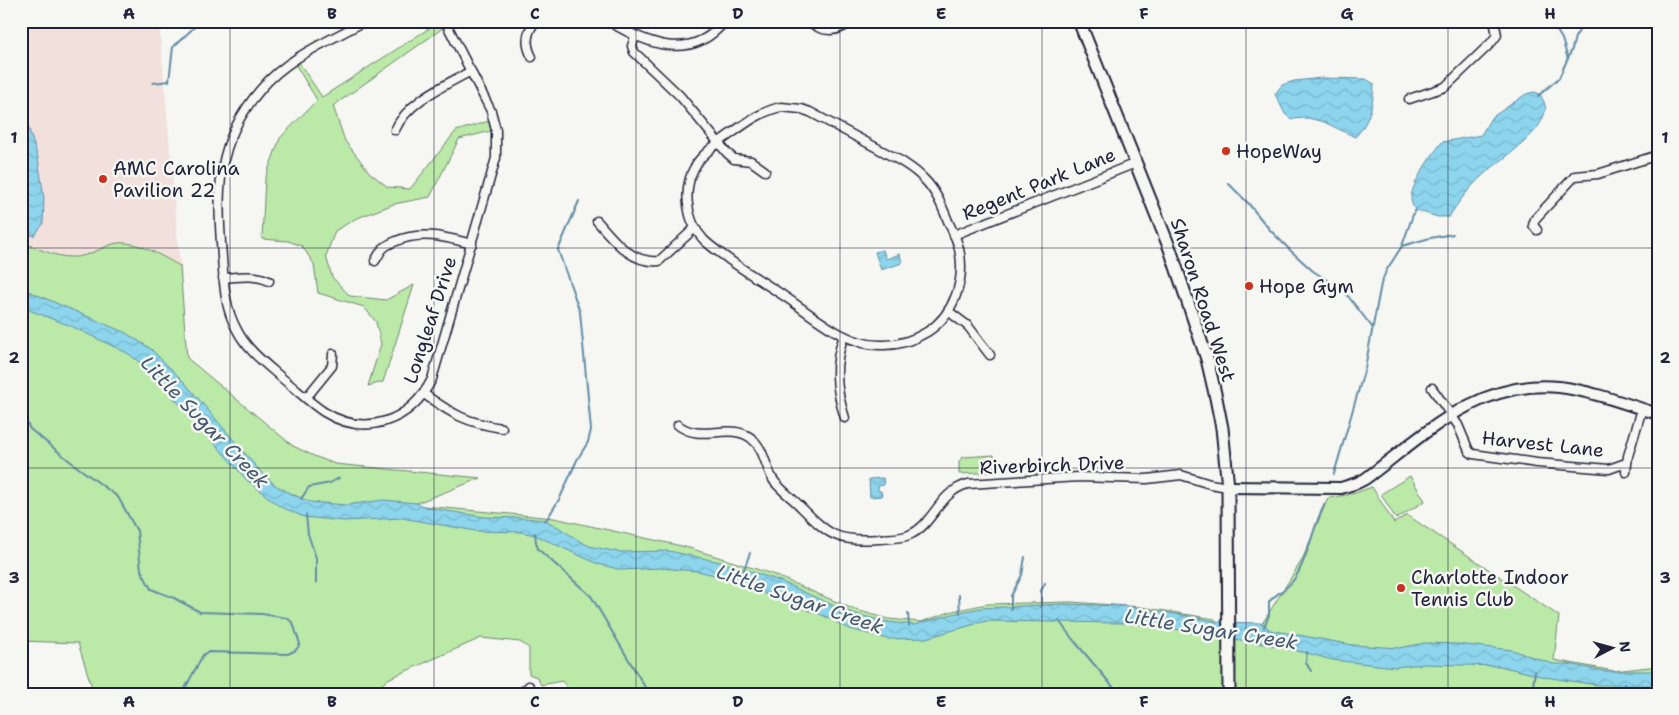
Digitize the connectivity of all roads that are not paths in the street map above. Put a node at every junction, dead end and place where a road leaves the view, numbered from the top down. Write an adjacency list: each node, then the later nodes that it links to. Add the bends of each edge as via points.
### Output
1 (365, 21): 25 (street, Longleaf Drive, via 280,70 251,101 237,125 227,149 219,185 218,214)
2 (445, 21): 12 (street, Longleaf Drive)
3 (536, 21): 11 (street, via 527,39)
4 (608, 21): 10 (street)
5 (725, 21): 10 (street, via 707,39 688,46 654,43)
6 (809, 21): 7 (street, via 821,29 832,30 843,28)
7 (852, 21)
8 (1080, 21): 17 (main road, Sharon Road West)
9 (1494, 21): 13 (street, via 1497,31 1494,39 1478,57 1445,87)
10 (635, 36): 15 (street, via 634,52 680,96)
11 (532, 57)
12 (471, 71): 14 (street, via 418,103 401,117); 23 (street, Longleaf Drive, via 494,120 497,144 493,171)
13 (1409, 99)
14 (394, 130)
15 (718, 143): 18 (street, via 734,159 751,161); 20 (street, via 697,164 689,183 688,202); 22 (street, via 771,109 791,107 810,112 915,170 939,199)
16 (1658, 155): 21 (street, via 1598,174 1575,176 1536,219 1533,225)
17 (1136, 163): 22 (street, Regent Park Lane); 42 (main road, Sharon Road West, via 1170,249 1207,359 1222,428)
18 (765, 171)
19 (597, 221): 20 (street, via 631,256 652,262 659,261)
20 (696, 228): 28 (street, via 712,247)
21 (1537, 230)
22 (954, 235): 27 (street, via 960,252 960,276)
23 (472, 244): 24 (street, via 440,236 414,236 386,246); 32 (street, Longleaf Drive, via 432,379)
24 (375, 261)
25 (224, 278): 26 (street, via 259,276); 33 (street, Longleaf Drive, via 228,310 241,337 253,353)
26 (269, 281)
27 (948, 311): 28 (street, via 931,329 903,343 873,345); 30 (street, via 970,329)
28 (844, 336): 37 (street, via 836,375)
29 (333, 354): 33 (street, via 332,366)
30 (990, 355)
31 (1432, 388): 36 (street, Harvest Lane)
32 (424, 394): 33 (street, Longleaf Drive, via 398,416 367,424 344,422); 39 (street, via 456,415)
33 (306, 398)
34 (1642, 409): 35 (street); 36 (street, via 1585,392 1541,386 1497,393); 40 (street)
35 (1658, 414)
36 (1451, 415): 40 (street, Harvest Lane, via 1473,454 1609,469); 42 (street, via 1365,479 1348,486)
37 (845, 418)
38 (678, 425): 42 (street, Riverbirch Drive, via 694,434 734,432 752,439 778,486 822,527 841,538 853,540 910,535 955,488 968,484 1078,477 1147,480 1180,475)
39 (502, 428)
40 (1626, 463): 41 (street)
41 (1626, 472)
42 (1228, 487): 45 (main road, Sharon Road West)
43 (529, 686): 44 (street)
44 (520, 694)
45 (1229, 694)

